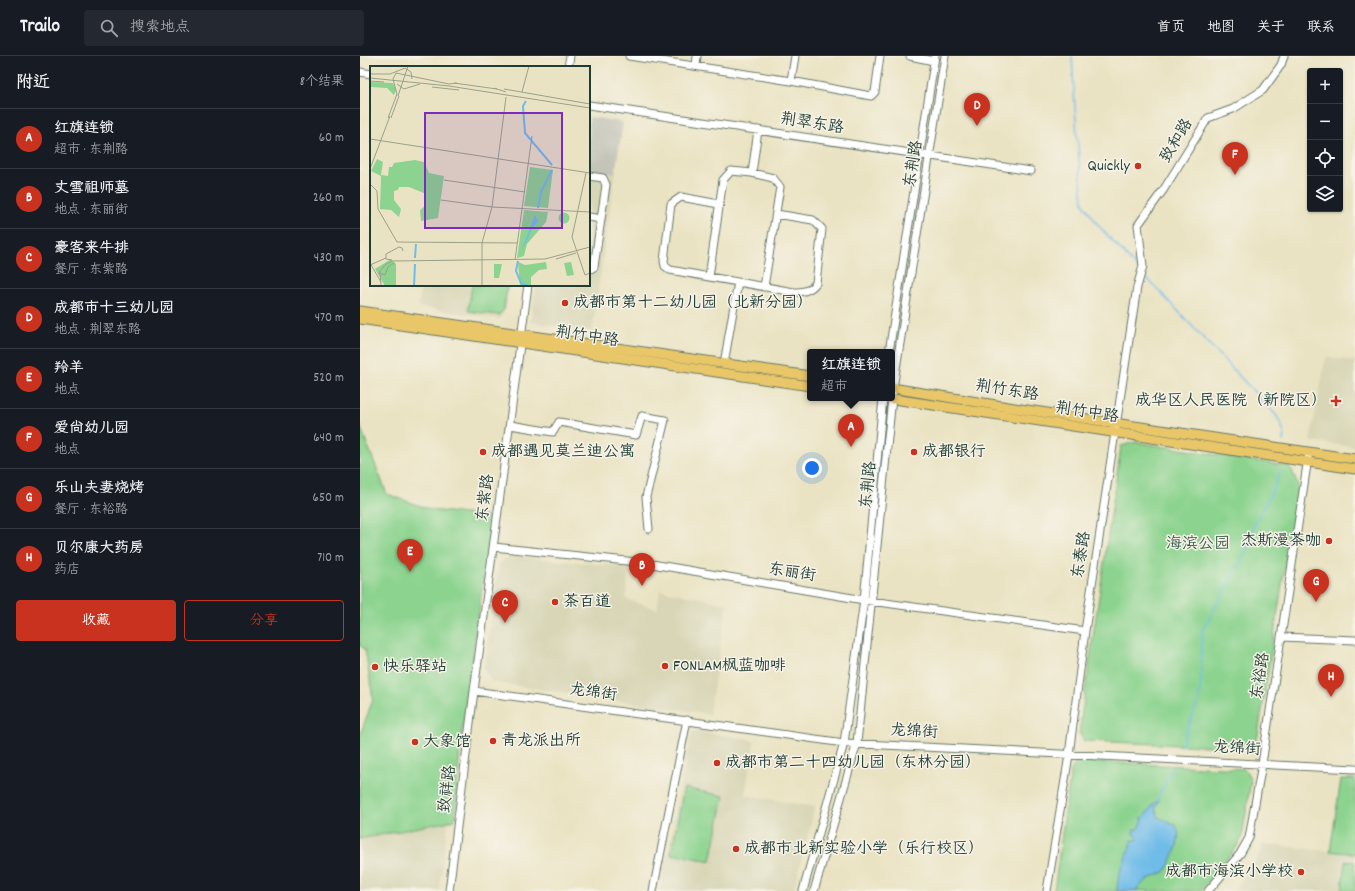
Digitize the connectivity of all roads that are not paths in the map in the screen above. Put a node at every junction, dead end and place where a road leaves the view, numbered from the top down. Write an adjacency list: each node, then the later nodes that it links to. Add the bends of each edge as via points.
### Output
1 (570, 56): 11 (street)
2 (630, 56): 9 (street)
3 (697, 56): 12 (street)
4 (796, 56): 15 (street)
5 (880, 56): 15 (street, via 875,92 871,96)
6 (910, 56): 10 (street)
7 (945, 56): 19 (street, 东荆路)
8 (1284, 56): 27 (street, 致和路, via 1281,65 1263,90 1233,109 1208,118 1164,189)
9 (654, 58): 12 (street)
10 (935, 58): 18 (street, 东荆路)
11 (568, 66)
12 (696, 66): 15 (street)
13 (360, 72): 14 (street)
14 (370, 74)
15 (791, 81)
16 (590, 105): 17 (street, 荆翠东路)
17 (758, 130): 18 (street, 荆翠东路); 21 (street)
18 (920, 155): 19 (street, 荆翠东路); 36 (street, 东荆路)
19 (929, 156): 20 (street, 荆翠东路); 38 (street, 东荆路)
20 (1032, 171)
21 (752, 173): 23 (street, via 731,171 723,180); 24 (street, via 773,178 780,187)
22 (590, 176): 26 (street, via 603,178 606,185)
23 (720, 204): 29 (street); 29 (street, via 681,197 671,204 664,261 666,266 670,270)
24 (776, 214): 32 (street); 32 (street, via 813,220 822,229 816,283 812,289 802,292)
25 (590, 217): 26 (street)
26 (601, 219): 28 (street, via 594,267)
27 (1138, 225): 44 (street, 东泰路, via 1143,266)
28 (590, 269)
29 (709, 277): 30 (street)
30 (738, 282): 32 (street); 37 (street)
31 (528, 286): 35 (street, 东紫路)
32 (764, 287)
33 (360, 311): 35 (main road, 荆竹中路)
34 (360, 319): 35 (main road, 荆竹中路)
35 (520, 338): 37 (main road, 荆竹中路); 40 (main road, 荆竹中路); 45 (street, 东紫路)
36 (889, 349)
37 (724, 364): 39 (main road, 荆竹中路)
38 (895, 369)
39 (807, 376)
40 (807, 386)
41 (895, 388): 44 (main road, 荆竹东路)
42 (895, 399): 46 (main road, 荆竹中路)
43 (887, 401): 53 (street, 东荆路)
44 (1116, 423): 46 (street, 东泰路); 47 (main road, 荆竹东路)
45 (510, 425): 51 (street, via 553,432 559,422 636,436 642,416 664,420 646,497); 52 (street, 东紫路)
46 (1115, 432): 49 (main road, 荆竹中路); 54 (street, 东泰路)
47 (1310, 452): 48 (main road, 荆竹东路); 49 (street, 东裕路)
48 (1355, 459)
49 (1308, 462): 50 (main road, 荆竹中路); 55 (street, 东裕路)
50 (1355, 469)
51 (649, 529)
52 (494, 547): 53 (street, 东丽街, via 646,563); 57 (street, 东紫路)
53 (867, 600): 54 (street, 东丽街); 59 (street, 东荆路); 60 (street, 东荆路)
54 (1085, 630): 61 (street, 东泰路)
55 (1281, 637): 56 (street); 62 (street, 东裕路)
56 (1355, 640)
57 (474, 691): 58 (street, 龙绵街); 64 (street, 致祥路)
58 (687, 720): 59 (street, 龙绵街); 65 (street)
59 (844, 743): 60 (street, 龙绵街); 66 (street, 东荆路)
60 (857, 743): 61 (street, 龙绵街); 67 (street, 东荆路)
61 (1069, 755): 62 (street, 龙绵街); 68 (street, 东泰路)
62 (1262, 764): 63 (street, 龙绵街); 69 (street, 东裕路, via 1248,838 1240,854)
63 (1355, 769)
64 (449, 891)
65 (653, 891)
66 (803, 891)
67 (814, 891)
68 (1047, 891)
69 (1208, 891)

